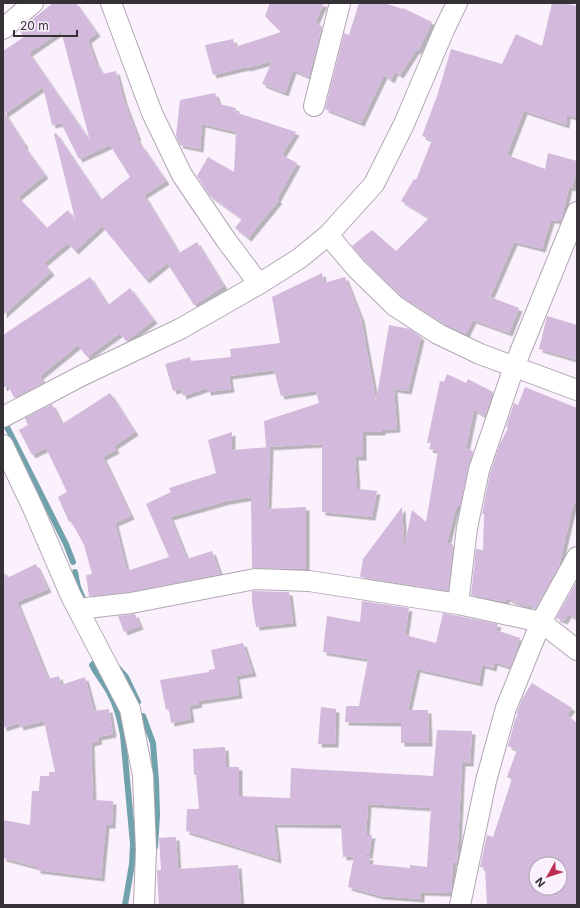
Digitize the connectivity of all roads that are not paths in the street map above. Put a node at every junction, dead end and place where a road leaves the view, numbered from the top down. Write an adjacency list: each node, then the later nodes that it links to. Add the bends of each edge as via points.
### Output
1 (33, 3): 5 (street)
2 (111, 3): 9 (street, via 152,113 182,175)
3 (340, 3): 6 (street)
4 (457, 3): 8 (street, via 404,124 374,184)
5 (3, 29)
6 (314, 106)
7 (577, 212): 10 (street)
8 (328, 235): 9 (street, via 300,258); 10 (street, via 356,268 395,306 438,334)
9 (259, 284): 12 (street, via 180,329)
10 (514, 367): 11 (street); 15 (street, via 479,470 467,528)
11 (577, 390)
12 (3, 417)
13 (3, 445): 16 (street)
14 (577, 557): 17 (street)
15 (458, 604): 16 (street, via 308,581 255,579 131,603); 17 (street)
16 (78, 609): 19 (street, via 130,709 143,776 146,850)
17 (541, 622): 18 (street); 20 (street, via 506,708 486,781)
18 (577, 650)
19 (144, 905)
20 (460, 905)

